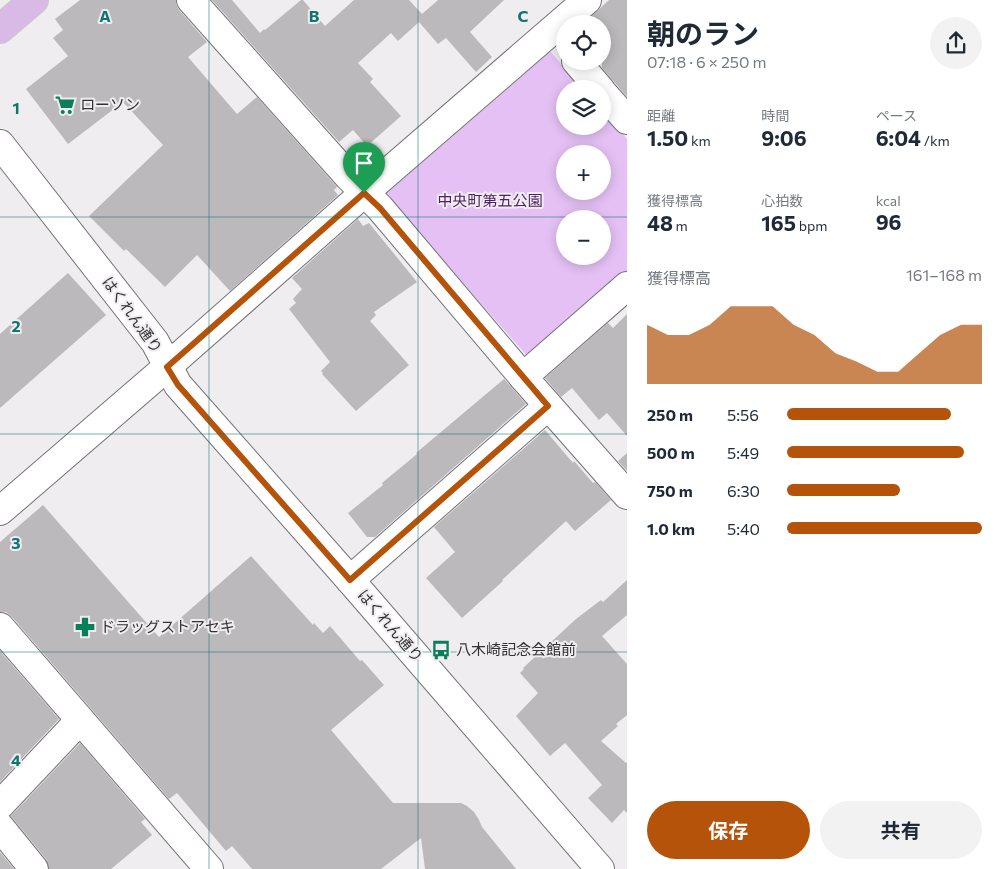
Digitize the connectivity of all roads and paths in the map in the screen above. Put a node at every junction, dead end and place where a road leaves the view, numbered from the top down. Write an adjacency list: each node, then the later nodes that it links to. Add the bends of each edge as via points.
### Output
1 (34, 0): 5 (main road)
2 (191, 0): 12 (street)
3 (587, 0): 4 (street)
4 (576, 15)
5 (0, 29)
6 (556, 43): 12 (street)
7 (584, 70): 8 (street)
8 (592, 80)
9 (611, 102): 10 (street)
10 (627, 120)
11 (0, 144): 14 (street, はくれん通り, via 155,342)
12 (364, 193): 14 (street); 15 (street)
13 (627, 286): 15 (street)
14 (167, 367): 18 (street); 19 (street, はくれん通り, via 178,385)
15 (523, 377): 16 (street)
16 (548, 406): 17 (street); 19 (street)
17 (627, 496)
18 (0, 511)
19 (350, 580): 26 (street, はくれん通り)
20 (0, 627): 21 (street)
21 (80, 720): 22 (street); 25 (street)
22 (0, 805)
23 (0, 827): 24 (street)
24 (34, 869)
25 (209, 869)
26 (600, 869)

